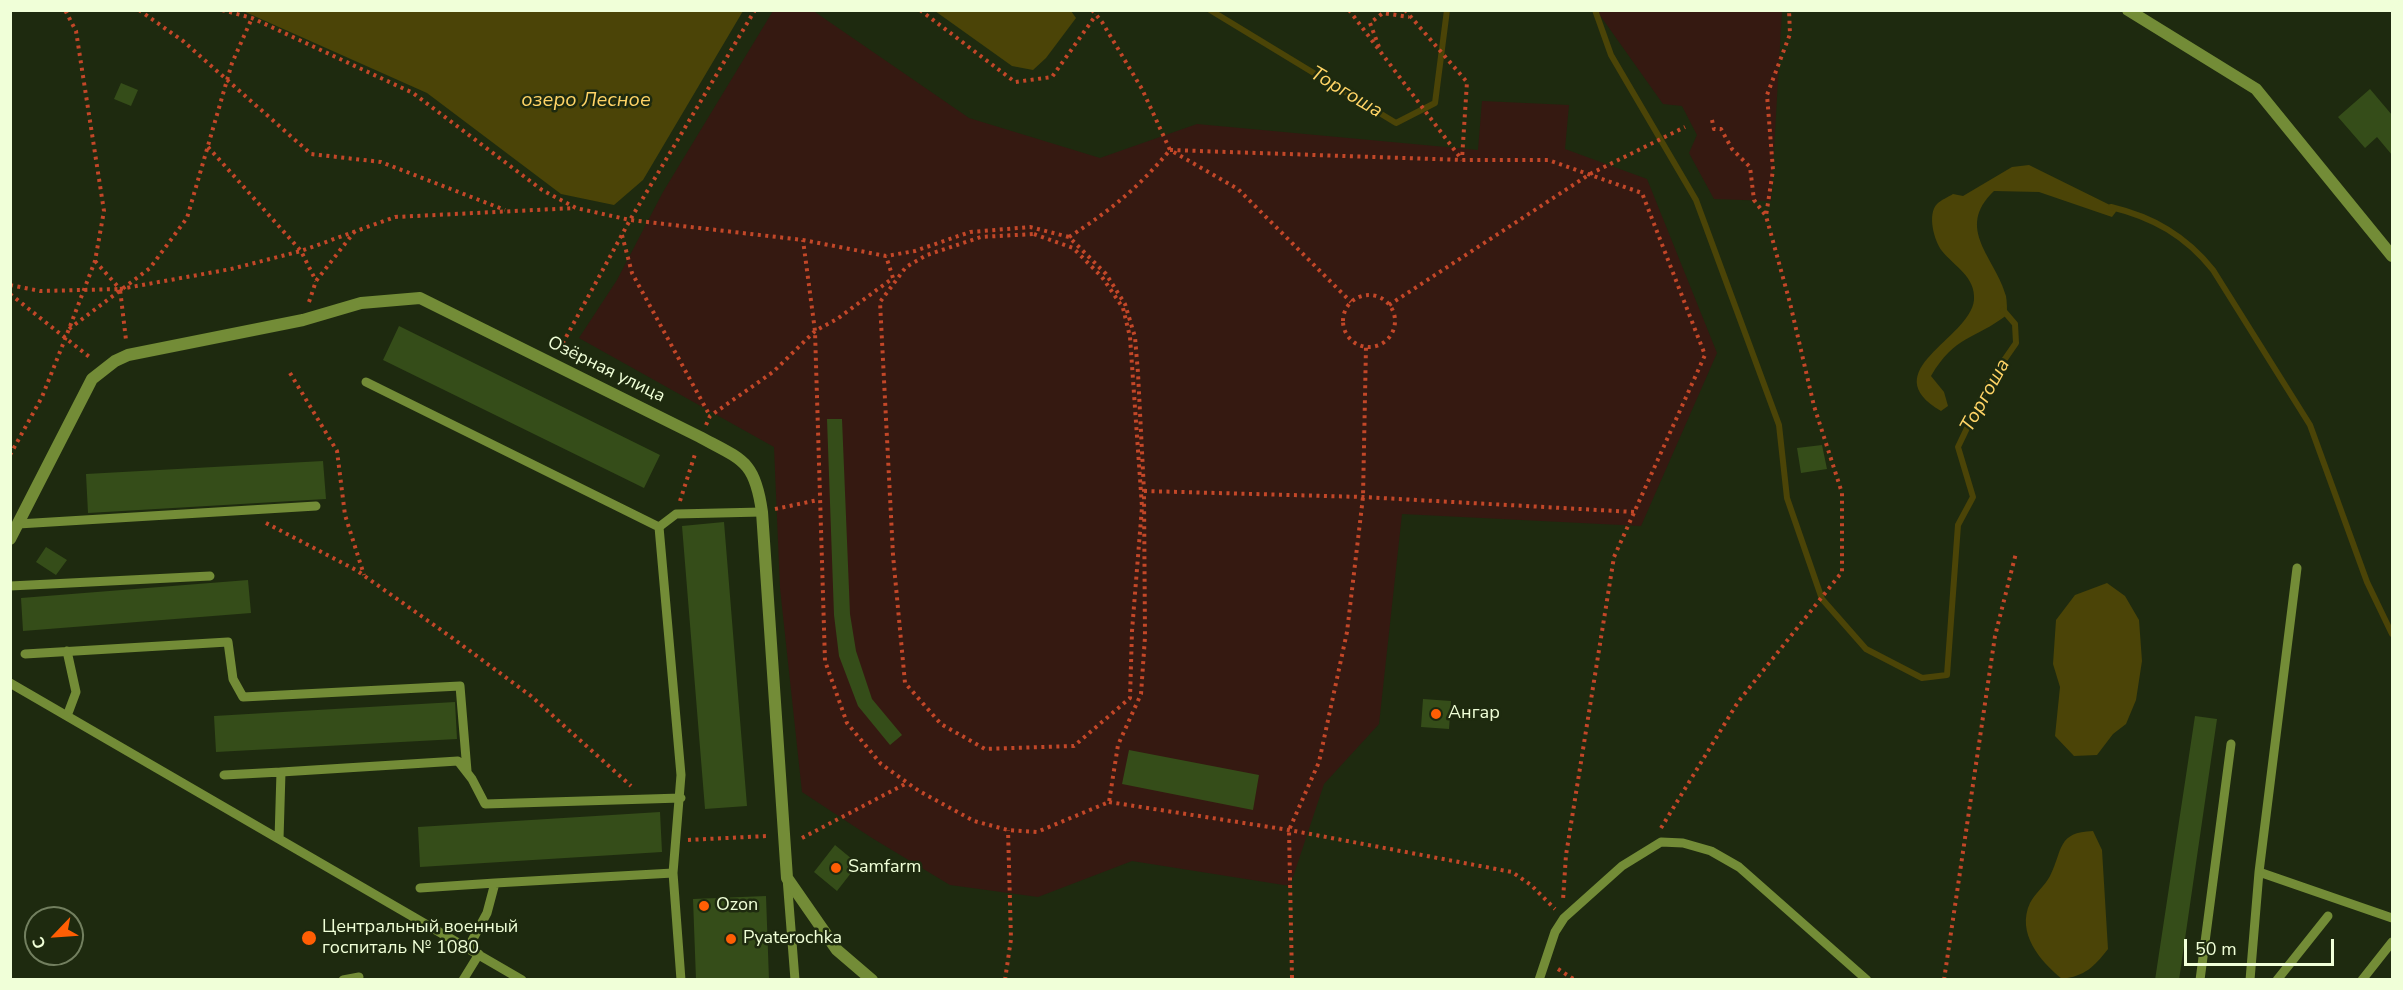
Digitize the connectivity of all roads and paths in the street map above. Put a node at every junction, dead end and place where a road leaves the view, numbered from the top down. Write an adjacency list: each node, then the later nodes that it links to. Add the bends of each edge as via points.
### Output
1 (65, 10): 33 (path, via 76,32 104,211)
2 (139, 10): 15 (path)
3 (222, 10): 13 (path)
4 (755, 10): 25 (path)
5 (920, 10): 11 (path, via 1015,82 1052,76)
6 (1092, 10): 11 (path)
7 (1349, 10): 14 (path)
8 (1405, 10): 12 (path)
9 (1789, 10): 24 (path, via 1790,34 1767,95 1773,170)
10 (2128, 10): 32 (street, via 2256,89)
11 (1096, 15): 19 (path, via 1142,89)
12 (1411, 17): 14 (path, via 1383,13 1370,23); 20 (path, via 1467,82)
13 (252, 18): 15 (path); 22 (path, via 413,93 542,190)
14 (1382, 53): 20 (path)
15 (227, 79): 18 (path); 23 (path, via 311,154 381,162)
16 (1712, 120): 24 (path, via 1714,129 1722,129 1732,149 1750,168 1754,200)
17 (1685, 127): 21 (path)
18 (207, 146): 30 (path); 36 (path, via 187,218 150,268)
19 (1170, 150): 20 (path); 28 (path, via 1111,210); 39 (path, via 1238,189)
20 (1462, 160): 21 (path, via 1548,160)
21 (1590, 174): 40 (path); 60 (path, via 1642,193 1705,355)
22 (576, 208): 23 (path); 25 (path)
23 (508, 211): 26 (path, via 395,217)
24 (1766, 216): 89 (path, via 1814,406 1842,493 1842,572 1738,702)
25 (630, 220): 27 (path); 29 (path)
26 (355, 231): 30 (path); 34 (path)
27 (622, 235): 47 (path); 51 (path, via 632,273)
28 (1069, 237): 31 (path, via 1030,227 970,232 915,251); 54 (path, via 1106,274 1125,304 1135,337)
29 (803, 240): 31 (path); 43 (path)
30 (301, 251): 34 (path); 36 (path, via 231,269)
31 (886, 256): 43 (path, via 893,278)
32 (2392, 256)
33 (95, 261): 36 (path); 37 (path)
34 (316, 281): 41 (path)
35 (10, 285): 37 (path, via 40,291)
36 (120, 289): 37 (path); 42 (path); 46 (path)
37 (84, 290): 42 (path)
38 (10, 294): 44 (path)
39 (1351, 302): 40 (path, via 1366,295); 45 (path, via 1343,317 1346,333 1351,340)
40 (1389, 305): 45 (path, via 1394,321 1389,337 1375,346)
41 (303, 320): 46 (street, Озёрная улица); 47 (street, Озёрная улица, via 361,303 420,298)
42 (69, 329): 44 (path)
43 (815, 331): 51 (path, via 773,372); 56 (path)
44 (65, 338): 48 (path); 53 (path, via 42,398)
45 (1366, 346): 55 (path)
46 (128, 355): 48 (street, Озёрная улица)
47 (551, 364): 52 (street, Озёрная улица)
48 (105, 368): 62 (street, Озёрная улица, via 92,380)
49 (290, 373): 68 (path, via 337,451 345,515)
50 (366, 382): 63 (lane)
51 (710, 416): 52 (path)
52 (700, 437): 59 (street, Озёрная улица, via 741,459 758,483); 61 (path)
53 (10, 455)
54 (1144, 491): 55 (path); 82 (path, via 1145,637 1141,694 1118,745)
55 (1363, 497): 60 (path); 84 (path, via 1347,632 1319,762)
56 (818, 500): 59 (path); 79 (path, via 825,661 847,723 881,764)
57 (316, 506): 58 (lane)
58 (244, 512): 62 (lane); 68 (path)
59 (762, 512): 61 (lane); 92 (street, Озёрная улица)
60 (1634, 512): 95 (path, via 1614,556)
61 (676, 514): 63 (lane)
62 (18, 524): 64 (street, Озёрная улица)
63 (659, 527): 80 (lane)
64 (10, 538)
65 (2016, 553): 115 (path, via 1995,636)
66 (2297, 568): 90 (lane)
67 (210, 576): 69 (lane)
68 (364, 576): 81 (path, via 531,696)
69 (10, 586)
70 (67, 651): 71 (lane); 74 (lane, via 76,692); 76 (lane, via 228,642 233,679 243,697 460,686)
71 (25, 654)
72 (10, 683): 74 (lane)
73 (1130, 698): 73 (path, via 1142,507 1134,374 1123,308 1102,277 1073,248 1034,234 981,237 927,255 906,267 880,302 893,555 905,683 942,723 985,749 1074,746)
74 (67, 716): 86 (lane)
75 (2231, 744): 116 (lane)
76 (467, 771): 77 (lane, via 458,761); 81 (lane, via 485,804)
77 (281, 772): 78 (lane); 86 (lane)
78 (224, 775)
79 (908, 783): 83 (path, via 974,821); 87 (path)
80 (681, 798): 81 (lane); 88 (lane)
81 (647, 801)
82 (1109, 802): 83 (path, via 1037,832); 84 (path)
83 (1008, 830): 111 (path, via 1011,939)
84 (1289, 830): 97 (path, via 1512,873 1531,885); 104 (path)
85 (766, 836): 88 (path)
86 (279, 838): 100 (lane)
87 (802, 838)
88 (677, 840): 91 (lane)
89 (1647, 850): 97 (lane, via 1622,866); 114 (lane, via 1661,843 1683,843 1711,851 1739,867)
90 (2259, 872): 98 (lane); 117 (lane)
91 (673, 873): 93 (lane); 108 (lane)
92 (787, 879): 109 (lane); 110 (street, via 837,950)
93 (495, 883): 94 (lane); 100 (lane, via 487,913)
94 (420, 888)
95 (1562, 892)
96 (2328, 916): 118 (lane)
97 (1564, 918): 102 (lane)
98 (2392, 918)
99 (2392, 942): 119 (lane)
100 (468, 948): 101 (lane)
101 (479, 954): 106 (lane); 107 (lane)
102 (1547, 962): 112 (lane); 113 (path)
103 (359, 977): 105 (lane)
104 (1292, 978)
105 (343, 980)
106 (463, 980)
107 (522, 980)
108 (681, 980)
109 (795, 980)
110 (872, 980)
111 (1005, 980)
112 (1539, 980)
113 (1575, 980)
114 (1867, 980)
115 (1944, 980)
116 (2200, 980)
117 (2250, 980)
118 (2277, 980)
119 (2362, 980)

